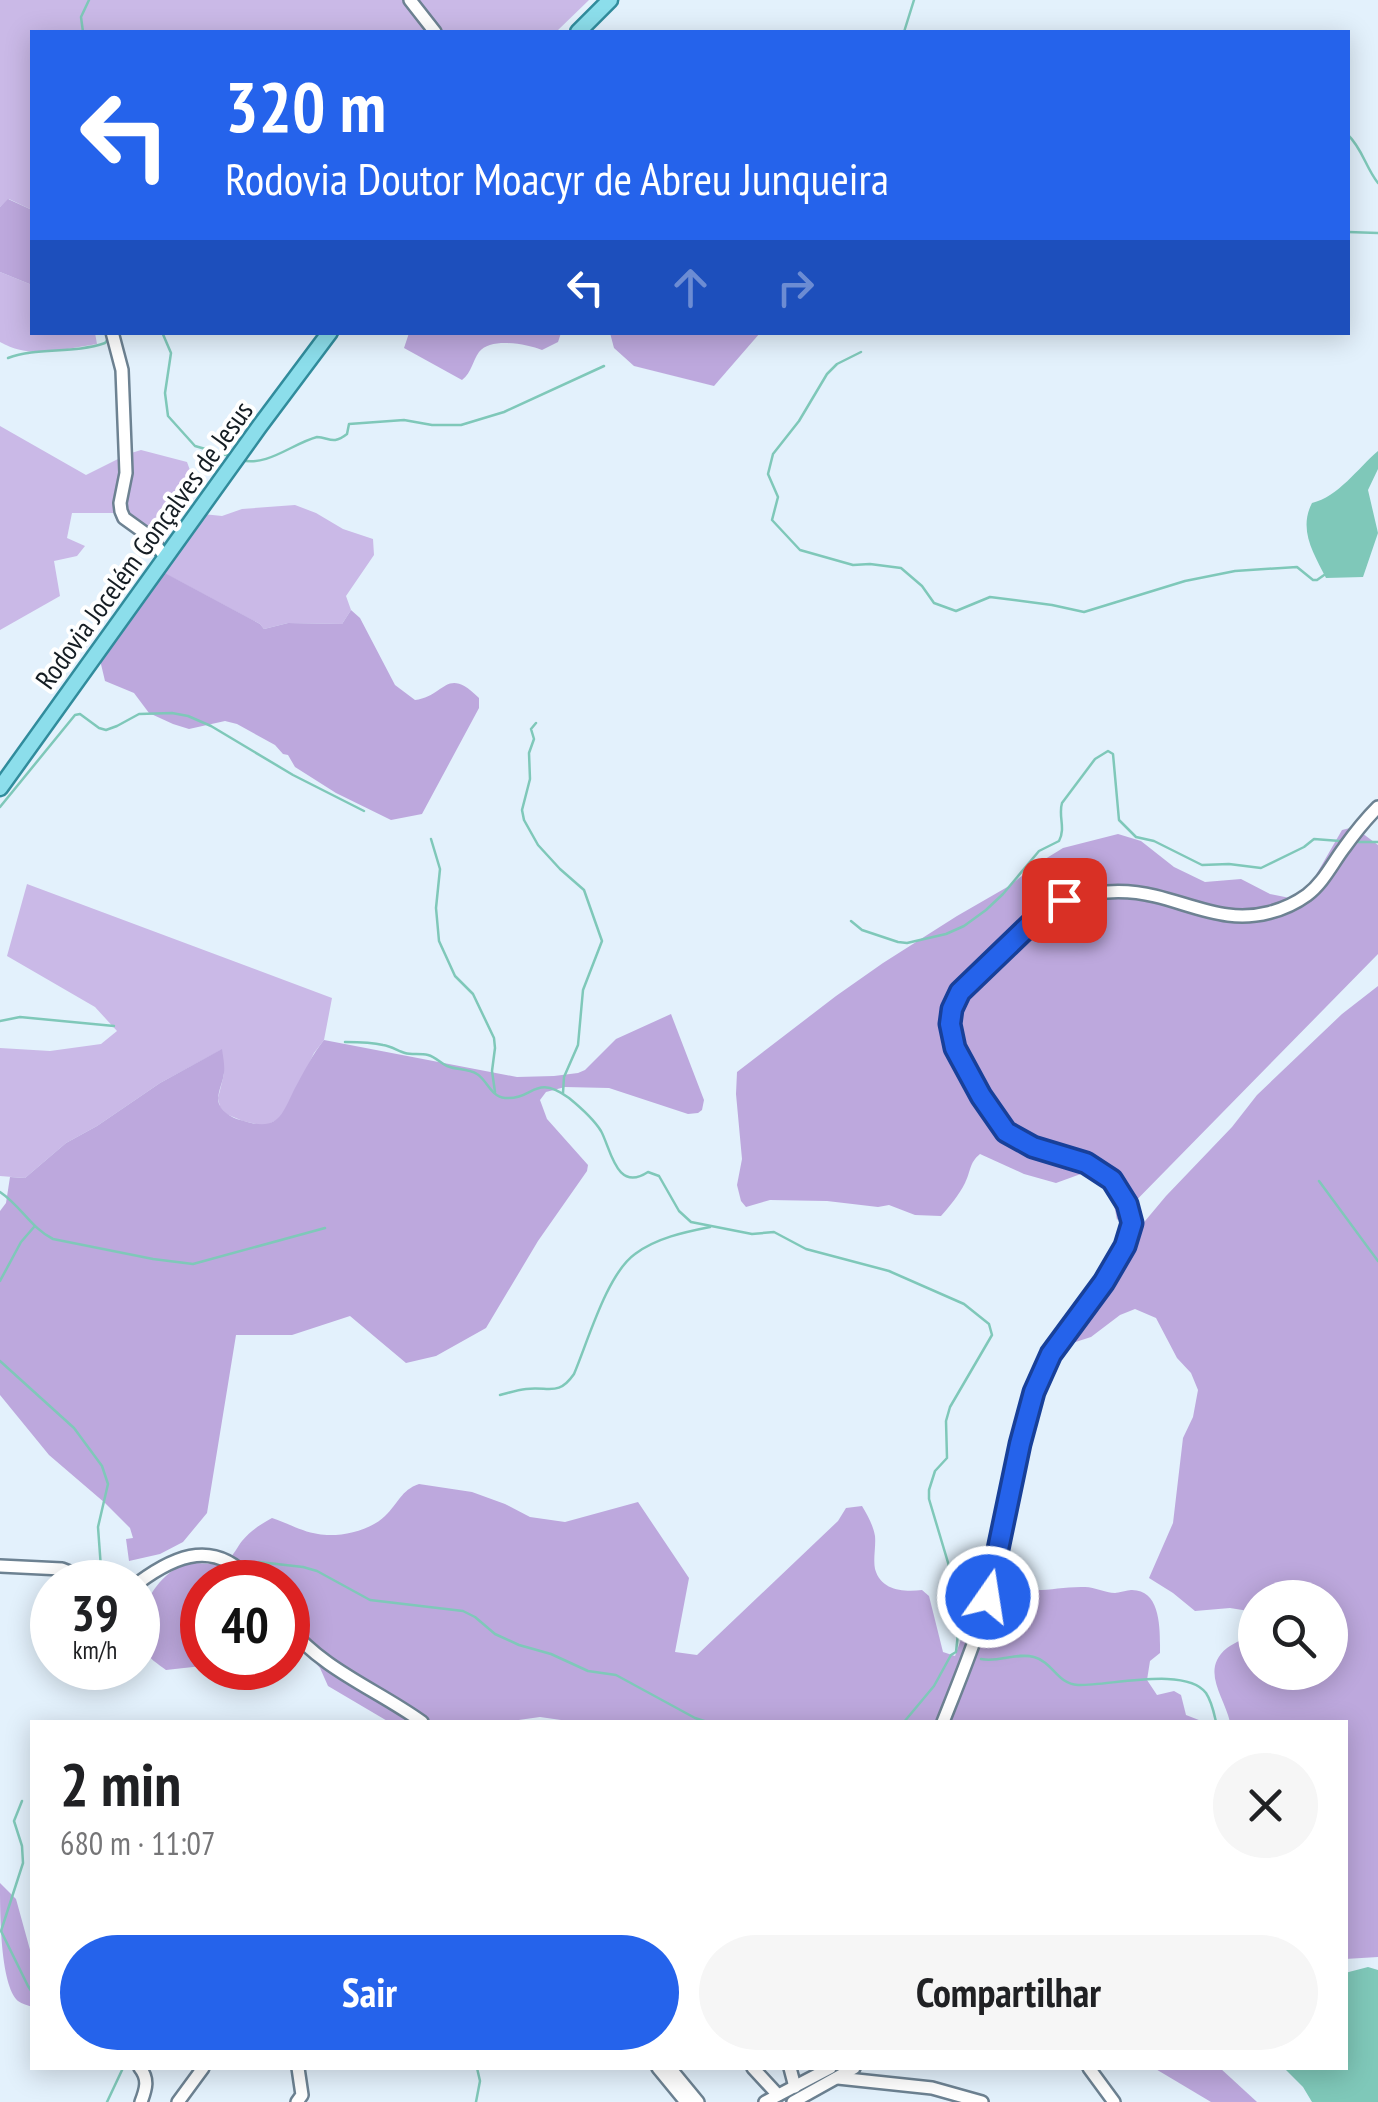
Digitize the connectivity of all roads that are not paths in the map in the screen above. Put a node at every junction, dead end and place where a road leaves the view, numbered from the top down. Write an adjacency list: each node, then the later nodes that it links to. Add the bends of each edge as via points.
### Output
1 (410, 0): 3 (street)
2 (610, 0): 4 (main road)
3 (434, 30)
4 (580, 30)
5 (113, 335): 7 (street, via 122,370 121,511)
6 (328, 335): 7 (main road, Rodovia Jocelém Gonçalves de Jesus)
7 (166, 558): 8 (main road, Rodovia Jocelém Gonçalves de Jesus)
8 (0, 788)
9 (1378, 807): 16 (street, via 1309,894 1280,910 1230,916 1127,892 1064,900 960,992 950,1024 955,1048 1006,1132 1112,1180 1132,1223 1125,1246 1051,1354 1034,1392 990,1590)
10 (225, 1560): 12 (street, via 198,1555)
11 (0, 1566): 13 (street)
12 (160, 1567)
13 (30, 1568)
14 (310, 1647): 15 (street)
15 (419, 1720)
16 (944, 1720)
17 (142, 2070): 29 (street)
18 (202, 2070): 30 (street)
19 (298, 2070): 28 (street)
20 (660, 2070): 31 (street)
21 (672, 2070): 32 (street)
22 (755, 2070): 27 (street)
23 (791, 2070): 26 (street)
24 (1090, 2070): 36 (street)
25 (834, 2073): 26 (street); 34 (street); 35 (street)
26 (795, 2087): 27 (street)
27 (778, 2095): 33 (street)
28 (301, 2100)
29 (142, 2102)
30 (178, 2102)
31 (686, 2102)
32 (698, 2102)
33 (764, 2102)
34 (793, 2102)
35 (982, 2102)
36 (1114, 2102)

